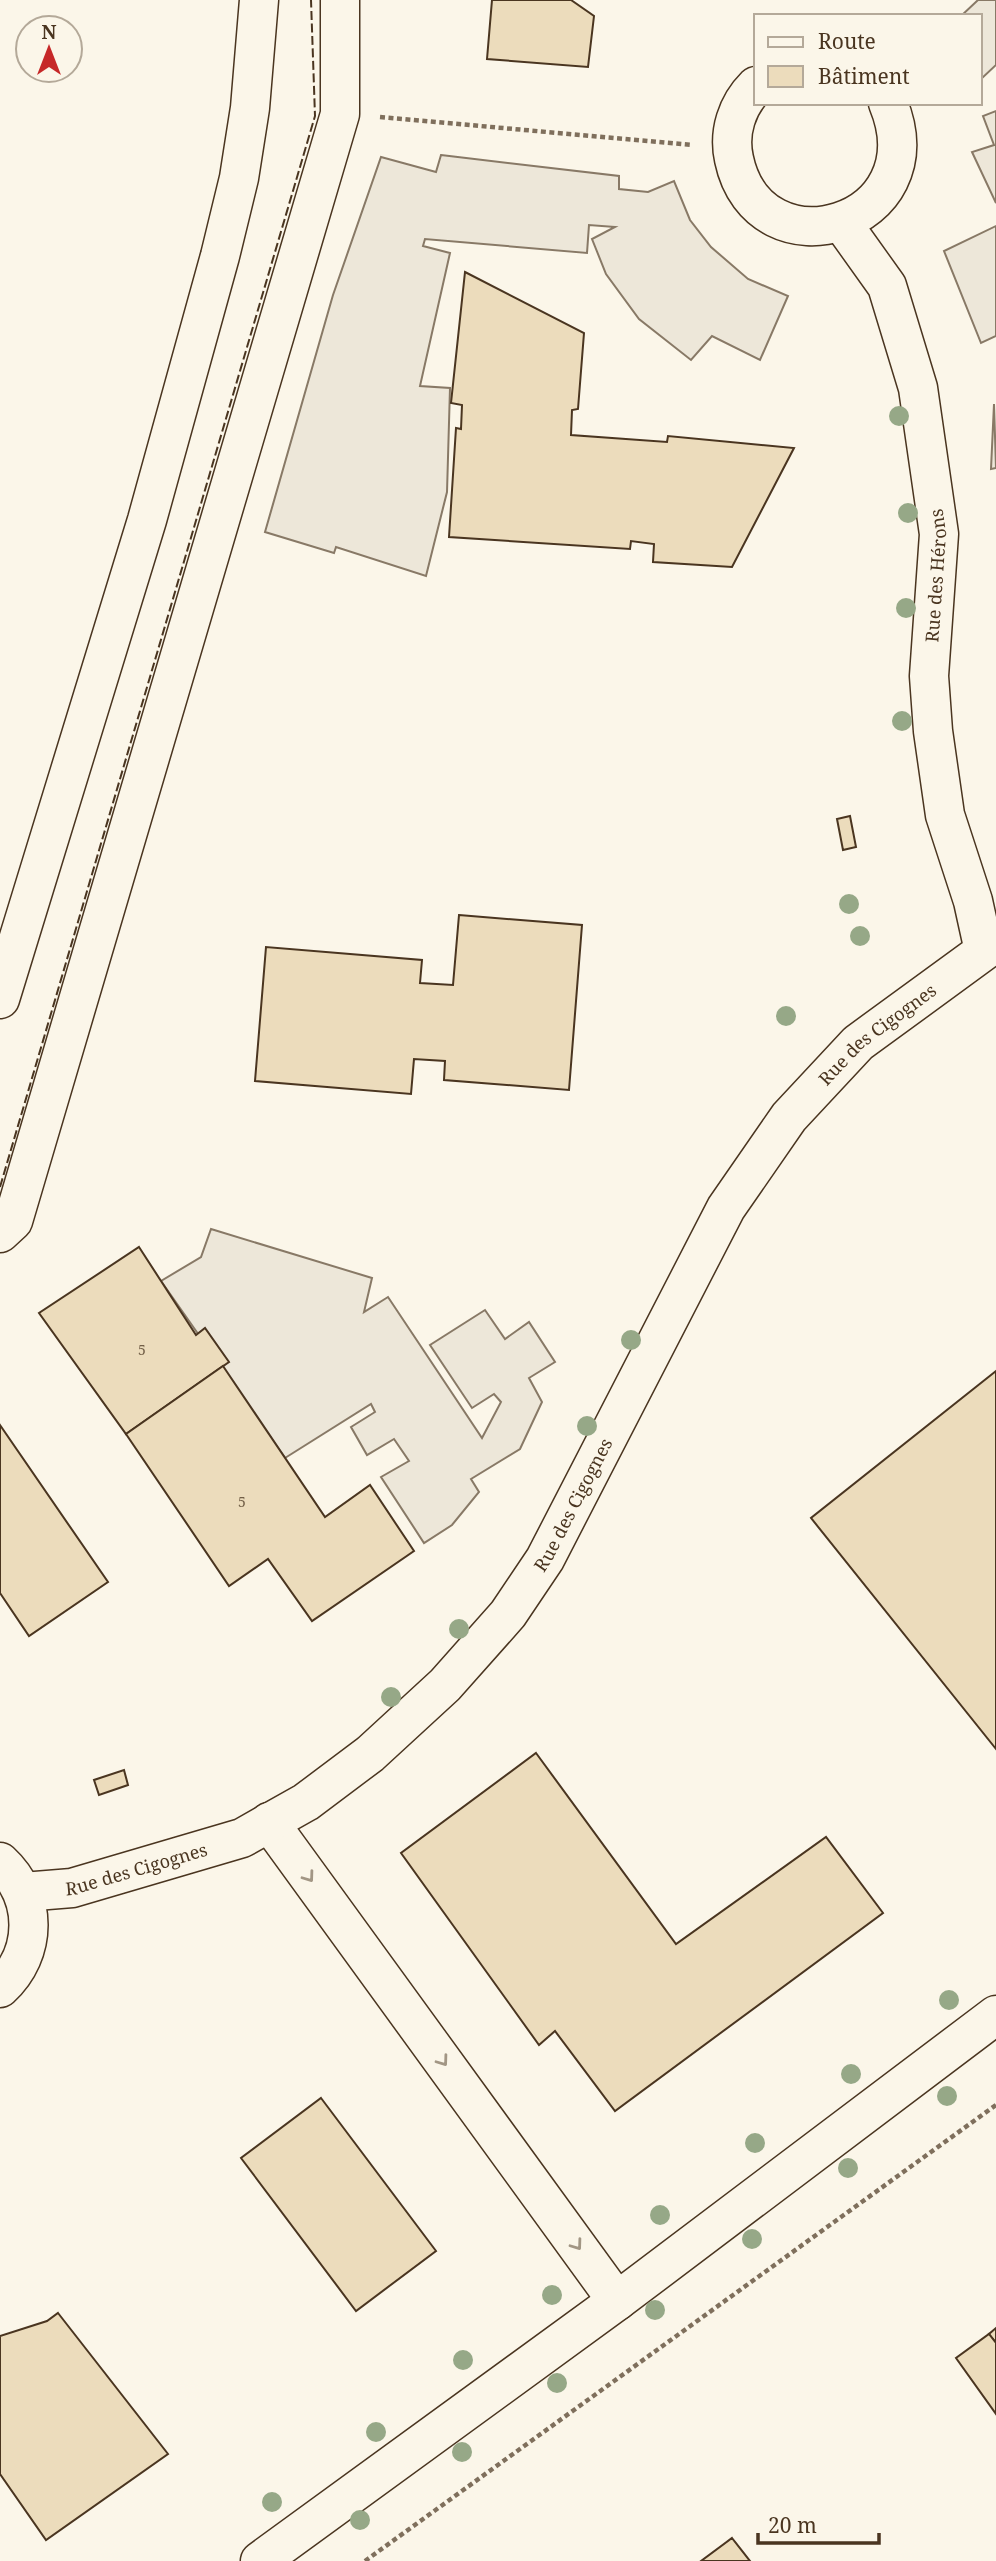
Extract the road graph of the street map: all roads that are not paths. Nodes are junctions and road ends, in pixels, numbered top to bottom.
1 (259, 0) edge
2 (340, 0) edge
3 (754, 89) edge
4 (889, 105) edge
5 (842, 223) junction
6 (973, 901) joint
7 (992, 950) edge
8 (0, 999) edge
9 (0, 1233) edge
10 (269, 1822) junction
11 (0, 1862) edge
12 (23, 1892) junction
13 (0, 1988) edge
14 (996, 2015) edge
15 (617, 2301) junction
16 (260, 2561) edge

1 - 8 street
2 - 9 street
3 - 5 street
4 - 5 street
5 - 6 street, Rue des Hérons
6 - 7 street, Rue des Cigognes
7 - 10 street, Rue des Cigognes
10 - 12 street, Rue des Cigognes
10 -> 15 street
11 - 12 street
12 - 13 street
14 - 15 street
15 - 16 street

